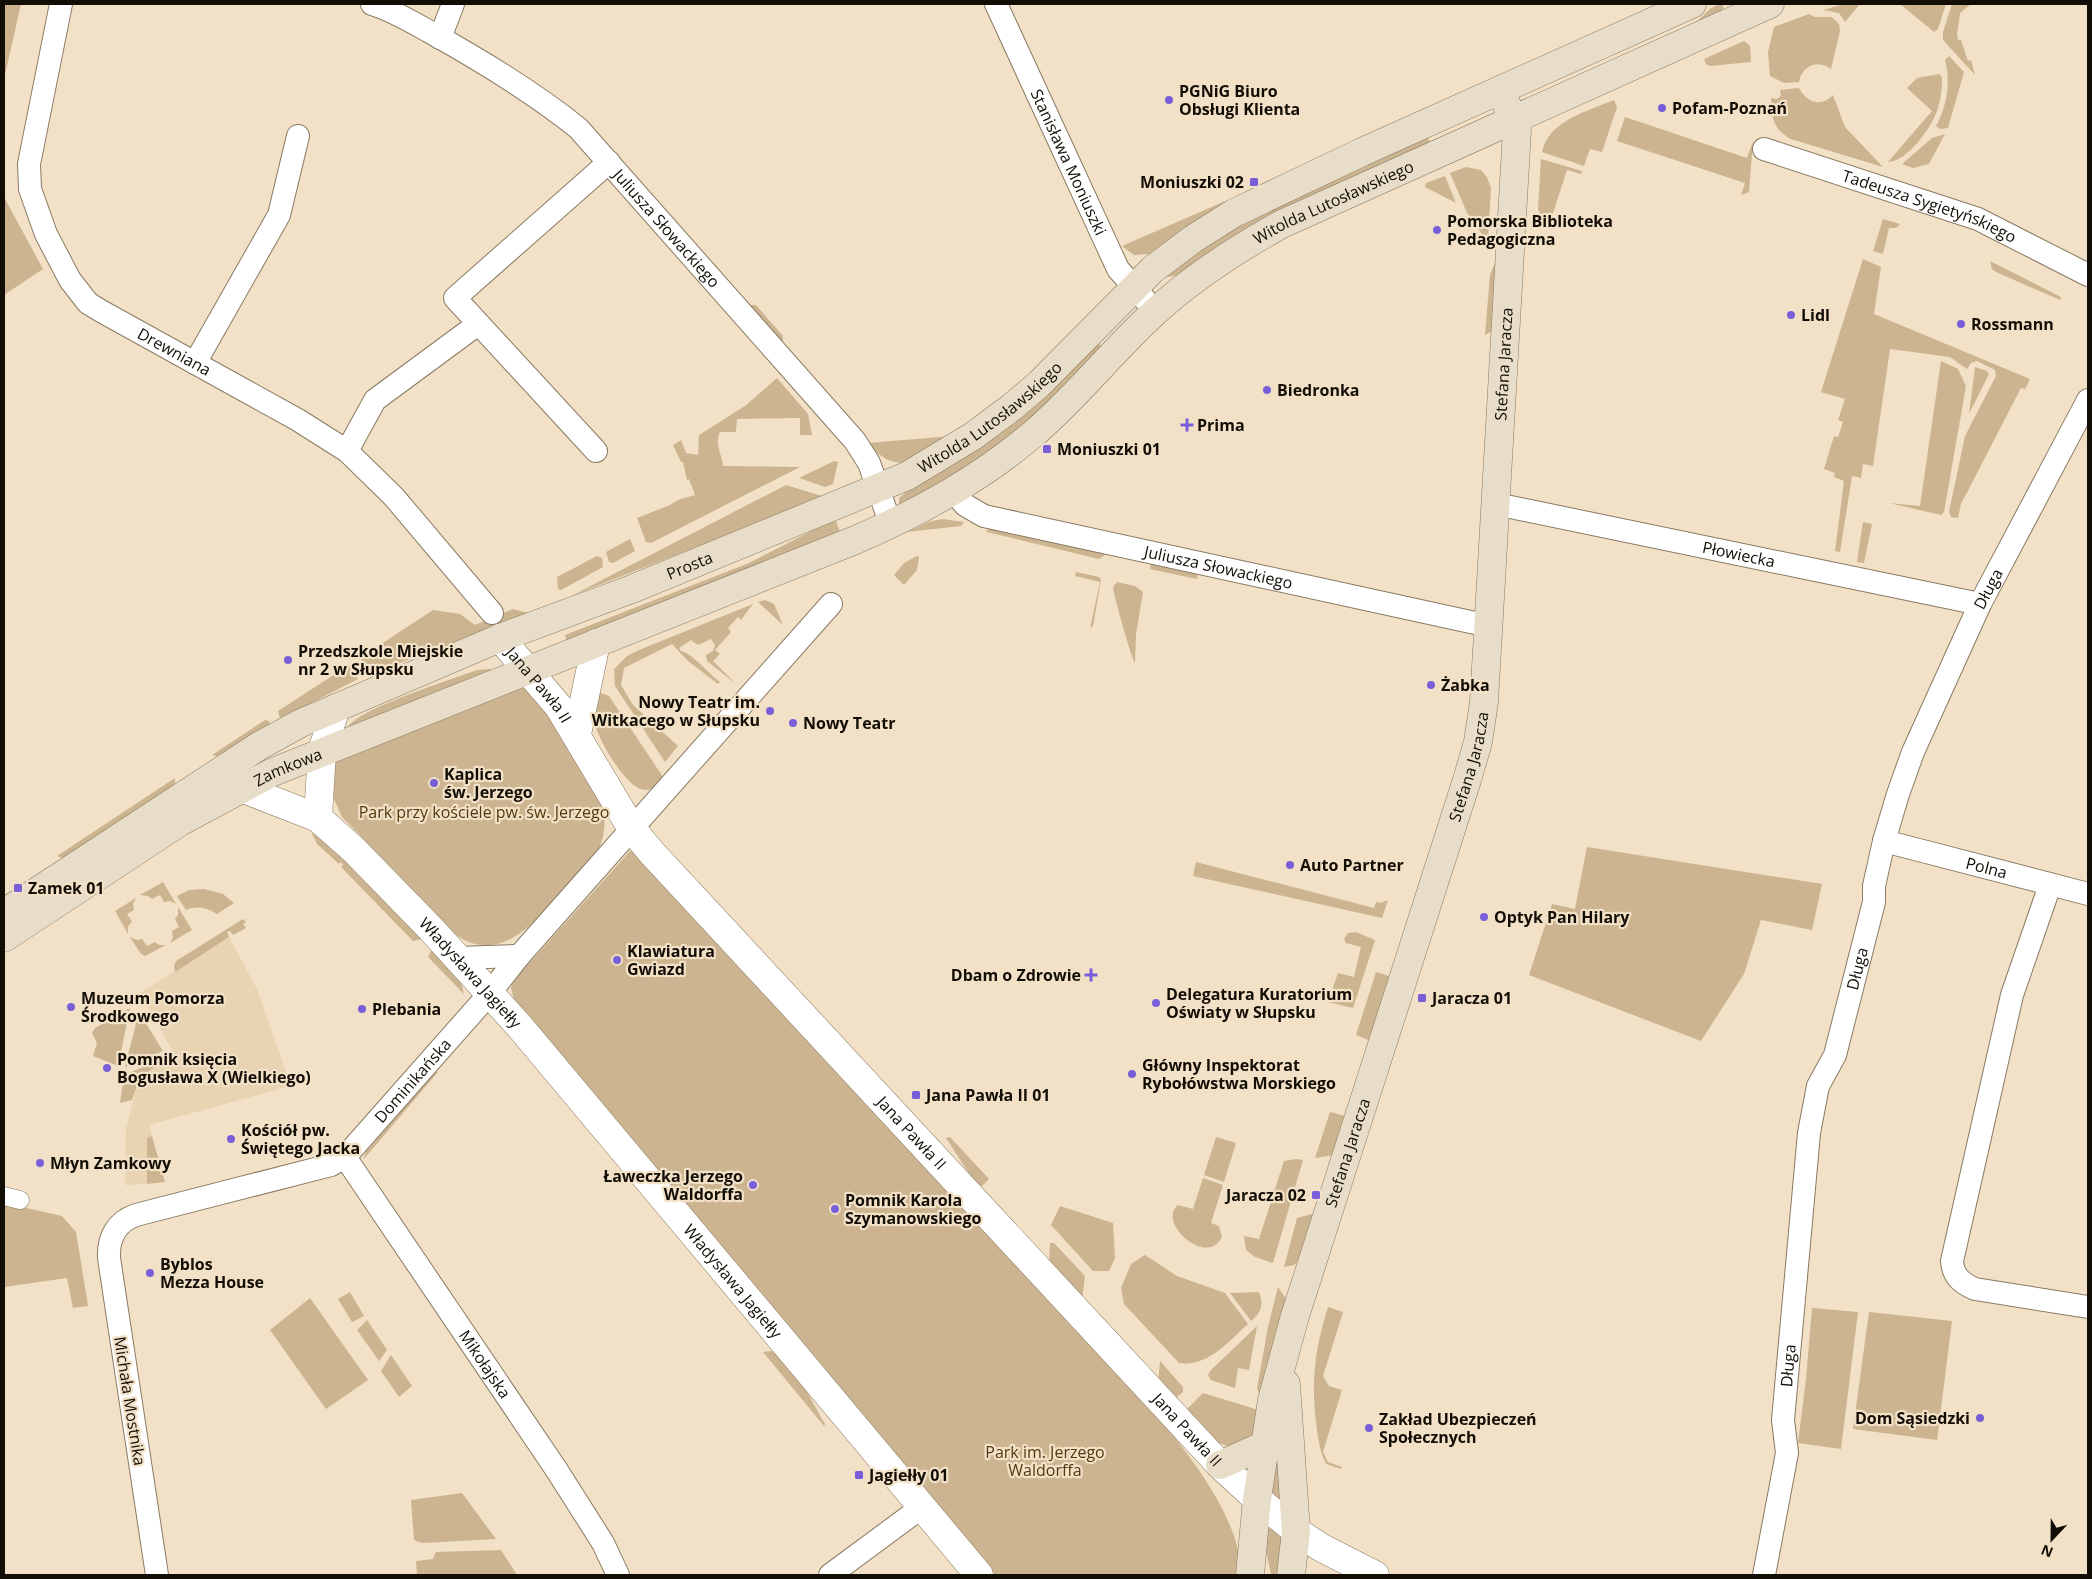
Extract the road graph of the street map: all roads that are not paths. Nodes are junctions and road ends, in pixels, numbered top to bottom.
1 (61, 4) edge
2 (372, 4) edge
3 (453, 4) edge
4 (996, 4) edge
5 (1692, 4) edge
6 (1758, 6) edge
7 (440, 38) junction
8 (1500, 90) junction
9 (1513, 119) junction
10 (298, 136) dead end
11 (1764, 149) dead end
12 (609, 162) junction
13 (2088, 276) edge
14 (1133, 287) junction
15 (1155, 311) junction
16 (478, 324) junction
17 (195, 363) junction
18 (2088, 400) edge
19 (347, 450) junction
20 (596, 451) dead end
21 (879, 489) junction
22 (954, 492) junction
23 (1496, 504) junction
24 (891, 525) junction
25 (831, 604) dead end
26 (1980, 604) junction
27 (496, 625) junction
28 (1489, 626) junction
29 (596, 643) junction
30 (529, 669) junction
31 (336, 708) junction
32 (577, 734) junction
33 (322, 751) junction
34 (241, 788) junction
35 (318, 818) junction
36 (632, 829) junction
37 (1884, 841) junction
38 (2050, 884) junction
39 (2088, 894) edge
40 (4, 913) edge
41 (4, 938) edge
42 (519, 956) junction
43 (458, 958) junction
44 (490, 992) junction
45 (345, 1157) junction
46 (116, 1227) joint
47 (2088, 1307) edge
48 (1285, 1360) junction
49 (1267, 1444) junction
50 (1220, 1465) junction
51 (1256, 1499) junction
52 (922, 1507) junction
53 (1296, 1531) junction
54 (1252, 1573) edge
55 (157, 1575) edge
56 (618, 1575) edge
57 (830, 1575) edge
58 (979, 1575) edge
59 (1291, 1575) edge
60 (1375, 1575) edge
61 (1764, 1575) edge

1 - 17 street, Drewniana
2 - 7 street, Juliusza Słowackiego
3 - 7 street
4 - 14 street, Stanisława Moniuszki
5 - 8 main road, Witolda Lutosławskiego
6 - 9 main road, Witolda Lutosławskiego
7 - 12 street, Juliusza Słowackiego
8 - 9 main road, Stefana Jaracza
8 - 14 main road, Witolda Lutosławskiego
9 - 15 main road, Witolda Lutosławskiego
9 - 23 main road, Stefana Jaracza
10 - 17 street
11 - 13 street, Tadeusza Sygietyńskiego
12 - 16 street
12 - 21 street, Juliusza Słowackiego
14 - 15 street, Stanisława Moniuszki
14 - 21 main road, Witolda Lutosławskiego
15 - 22 main road, Witolda Lutosławskiego
16 - 19 street
16 - 20 street
17 - 19 street, Drewniana
18 - 26 street, Długa
19 - 27 street, Drewniana
21 - 24 street, Juliusza Słowackiego
21 - 27 main road, Prosta
22 - 24 main road
22 - 28 street, Juliusza Słowackiego
23 - 26 street, Płowiecka
23 - 28 main road, Stefana Jaracza
24 - 29 main road
25 - 36 street
26 - 37 street, Długa
27 - 30 street, Jana Pawła II
27 - 31 main road, Zamkowa
28 - 48 main road, Stefana Jaracza
29 - 30 main road, Zamkowa
29 - 32 street, Jana Pawła II
30 - 32 street, Jana Pawła II
30 - 33 main road, Zamkowa
31 - 33 street
31 - 40 main road, Zamkowa
32 - 36 street, Jana Pawła II
33 - 34 main road, Zamkowa
33 - 35 street
34 - 35 street, Władysława Jagiełły
34 - 41 main road, Zamkowa
35 - 43 street, Władysława Jagiełły
36 - 42 street, Dominikańska
36 - 50 street, Jana Pawła II
37 - 38 street, Polna
37 - 61 street, Długa
38 - 39 street, Polna
38 - 47 street
42 - 43 street
42 - 44 street, Dominikańska
43 - 44 street, Władysława Jagiełły
44 - 45 street, Dominikańska
44 - 52 street, Władysława Jagiełły
45 - 46 street, Dominikańska
45 - 56 street, Mikołajska
46 - 55 street, Michała Mostnika
48 - 49 main road, Stefana Jaracza
48 - 53 main road, Stefana Jaracza
49 - 50 main road
49 - 51 main road, Stefana Jaracza
50 - 51 street, Jana Pawła II
51 - 53 street, Jana Pawła II
51 - 54 main road, Stefana Jaracza
52 - 57 street
52 - 58 street, Władysława Jagiełły
53 - 59 main road, Stefana Jaracza
53 - 60 street, Jana Pawła II

